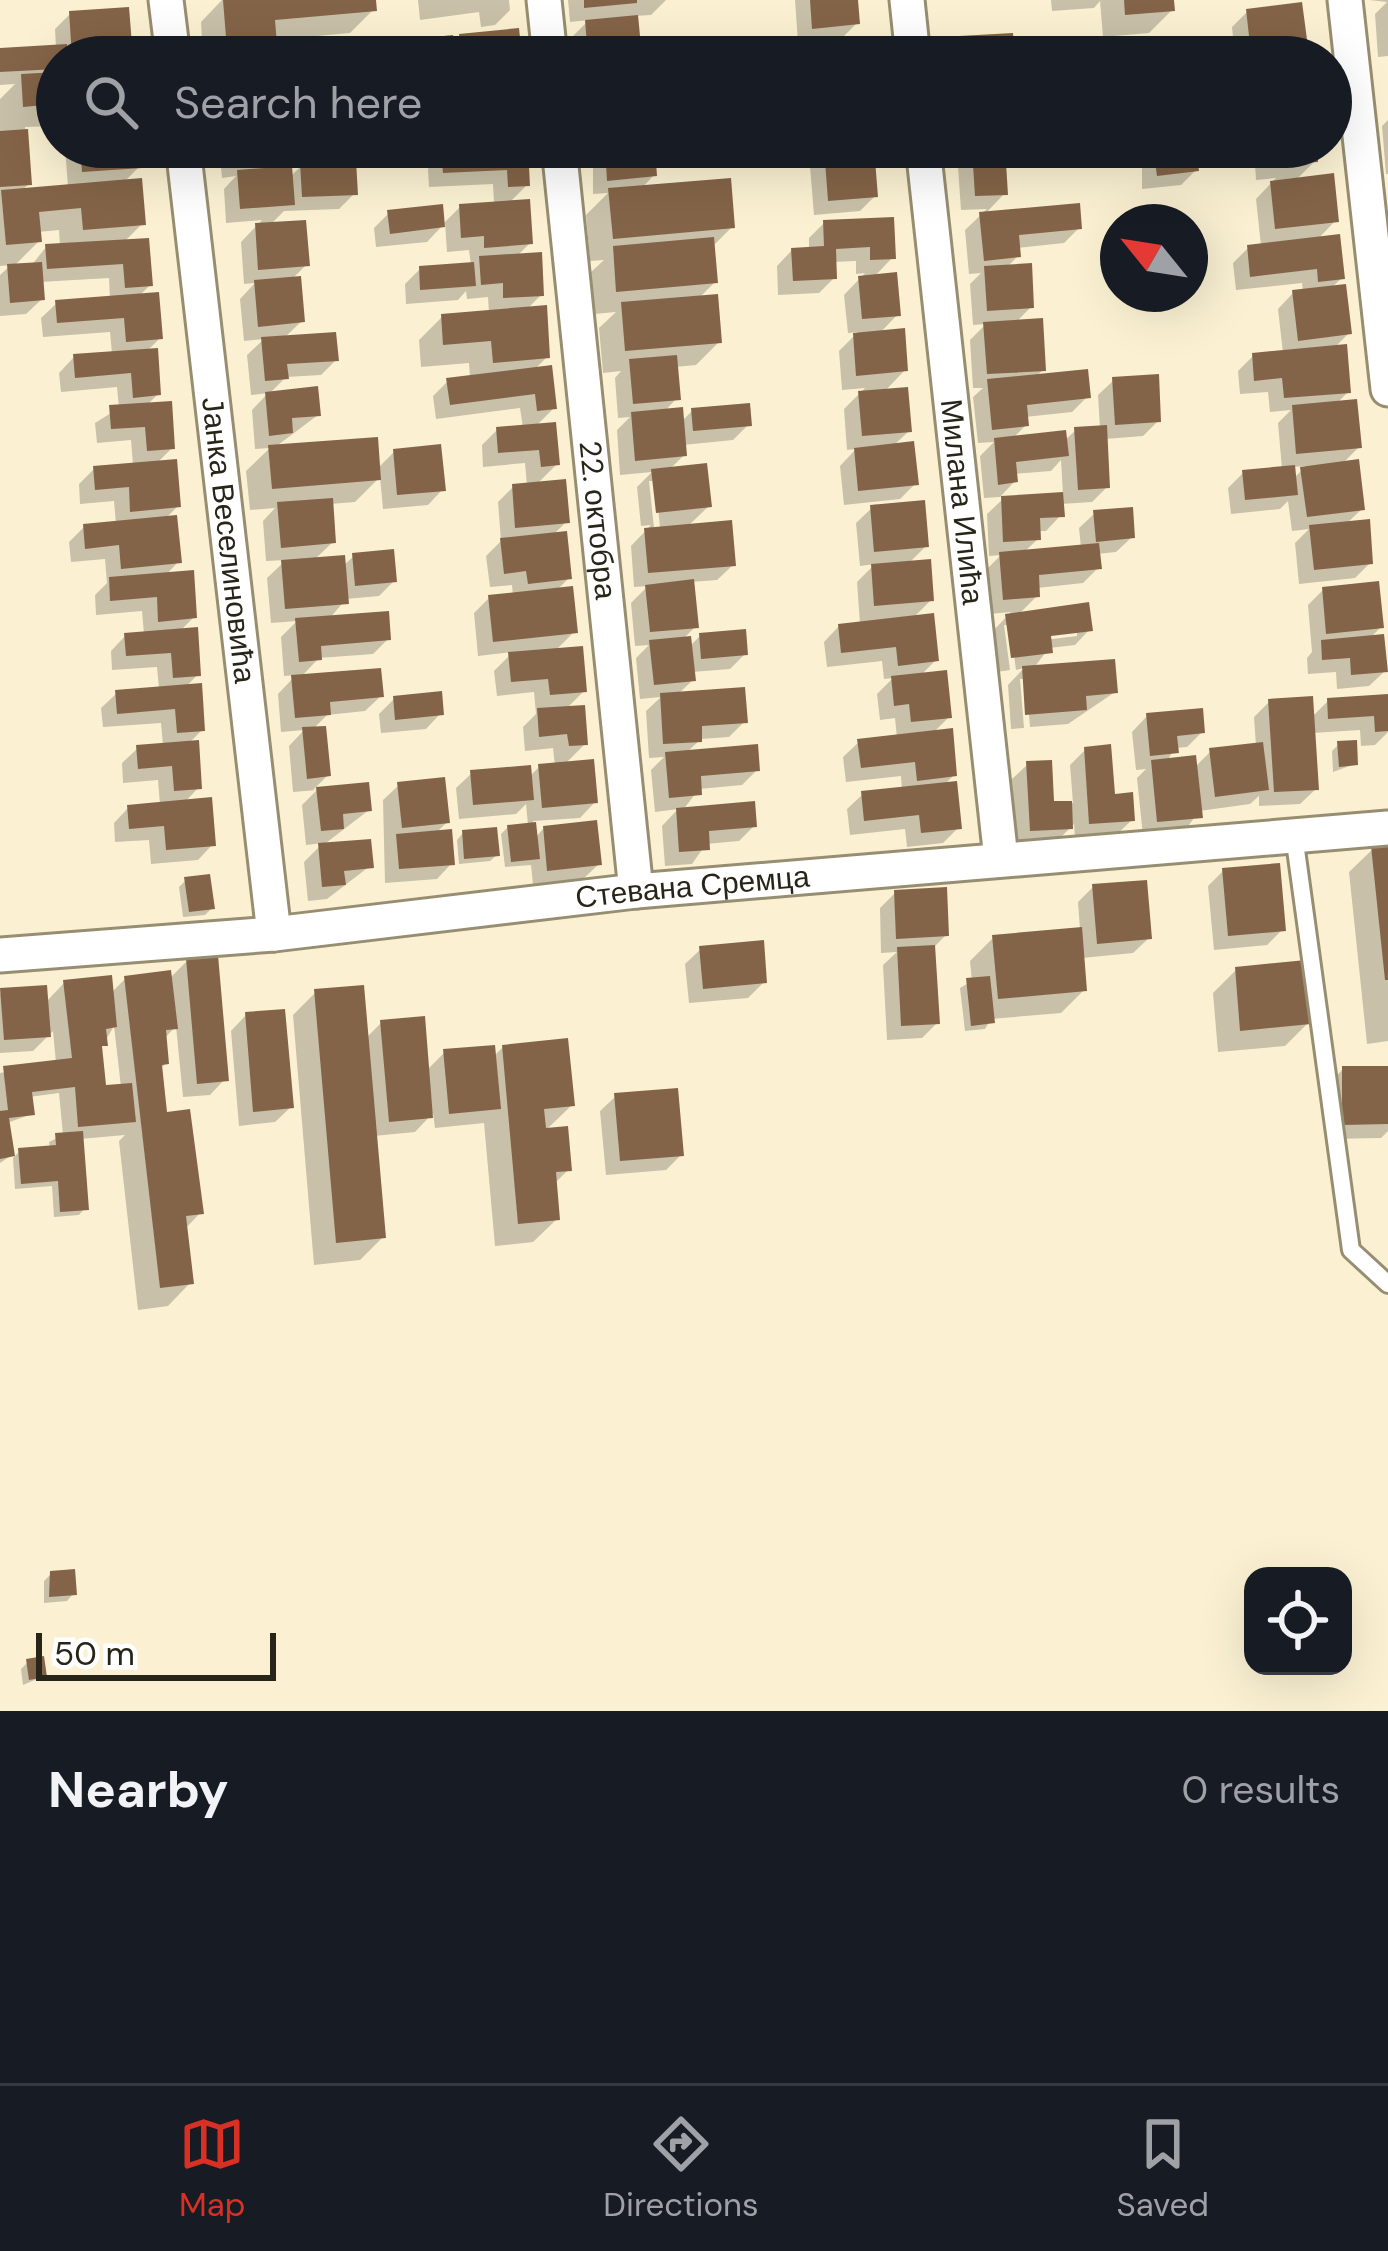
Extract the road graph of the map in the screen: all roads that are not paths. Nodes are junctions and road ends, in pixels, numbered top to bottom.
1 (166, 0) edge
2 (544, 0) edge
3 (907, 0) edge
4 (1345, 0) edge
5 (170, 36) edge
6 (548, 36) edge
7 (911, 36) edge
8 (1349, 36) edge
9 (1352, 63) edge
10 (185, 168) edge
11 (561, 168) edge
12 (925, 168) edge
13 (1388, 389) edge
14 (1388, 828) edge
15 (1294, 835) junction
16 (1001, 859) junction
17 (636, 891) junction
18 (274, 934) junction
19 (0, 955) edge
20 (1388, 1284) edge

1 - 5 street
2 - 6 street
3 - 7 street
4 - 8 street
9 - 13 street
10 - 18 street, Јанка Веселиновића
11 - 17 street, 22. октобра
12 - 16 street, Милана Илића
14 - 15 street, Стевана Сремца
15 - 16 street, Стевана Сремца
15 - 20 lane
16 - 17 street, Стевана Сремца
17 - 18 street, Стевана Сремца
18 - 19 street, Стевана Сремца

